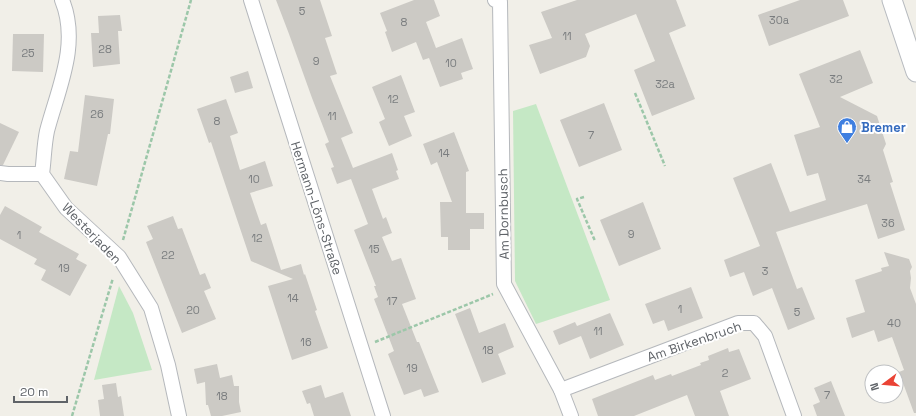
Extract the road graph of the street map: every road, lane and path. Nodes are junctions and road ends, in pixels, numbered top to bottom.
1 (62, 0) edge
2 (191, 0) edge
3 (251, 0) edge
4 (892, 0) edge
5 (500, 1) edge
6 (916, 72) edge
7 (635, 93) dead end
8 (665, 166) dead end
9 (0, 173) edge
10 (42, 174) junction
11 (584, 197) dead end
12 (595, 241) dead end
13 (119, 257) junction
14 (507, 289) junction
15 (361, 347) junction
16 (561, 390) junction
17 (72, 416) edge
18 (179, 416) edge
19 (383, 416) edge
20 (571, 416) edge
21 (794, 416) edge

1 - 10 street
2 - 13 path
3 - 15 street, Hermann-Löns-Straße
4 - 6 street
5 - 14 street, Am Dornbusch
7 - 8 path
9 - 10 street
10 - 13 street, Westerjaden
11 - 12 path
13 - 17 path
13 - 18 street, Westerjaden
14 - 15 path
14 - 16 street, Am Dornbusch
15 - 19 street, Hermann-Löns-Straße
16 - 20 street, Am Dornbusch
16 - 21 street, Am Birkenbruch

